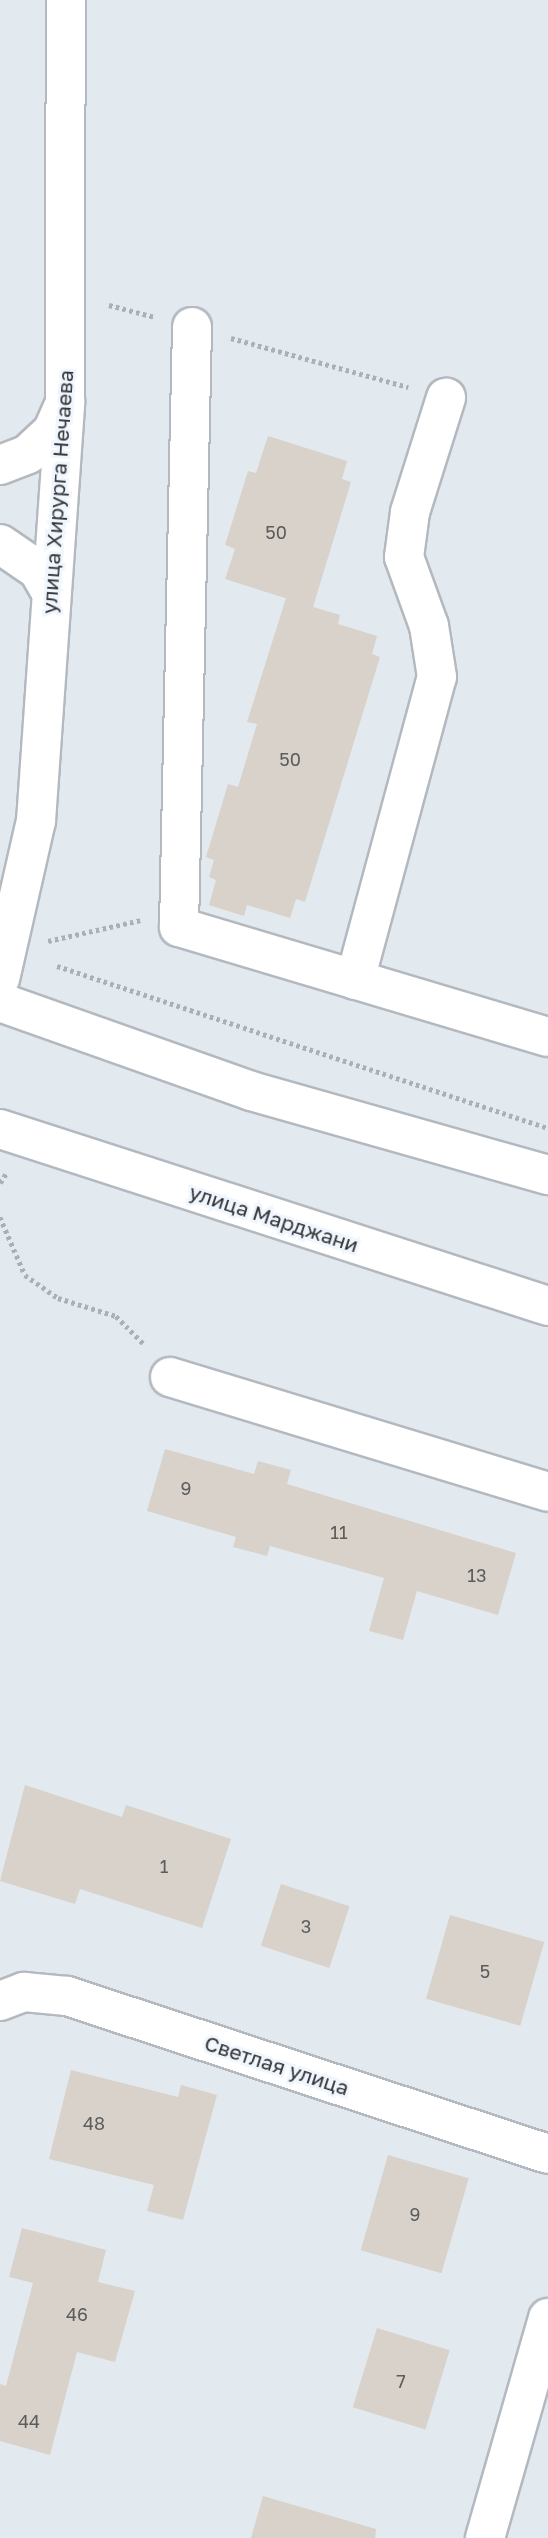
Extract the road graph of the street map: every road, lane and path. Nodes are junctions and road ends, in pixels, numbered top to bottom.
1 (66, 0) edge
2 (109, 304) dead end
3 (192, 327) junction
4 (446, 398) joint
5 (65, 402) junction
6 (0, 465) edge
7 (0, 544) edge
8 (50, 591) junction
9 (179, 910) junction
10 (35, 940) dead end
11 (57, 966) dead end
12 (0, 979) edge
13 (355, 980) junction
14 (0, 1002) edge
15 (548, 1037) edge
16 (548, 1128) edge
17 (0, 1129) edge
18 (548, 1174) edge
19 (0, 1217) edge
20 (548, 1306) edge
21 (170, 1377) joint
22 (548, 1492) edge
23 (2, 1999) edge
24 (548, 2154) edge
25 (548, 2318) edge
26 (485, 2538) edge

1 - 5 street, улица Хирурга Нечаева
2 - 3 path
3 - 4 path
3 - 9 street
4 - 13 street
5 - 6 street
5 - 8 street, улица Хирурга Нечаева
7 - 8 street
8 - 12 street, улица Хирурга Нечаева
9 - 10 path
9 - 13 street
11 - 16 path
13 - 15 street
14 - 18 street
17 - 20 street, улица Марджани
19 - 21 path
21 - 22 street
23 - 24 street, Светлая улица
25 - 26 street

